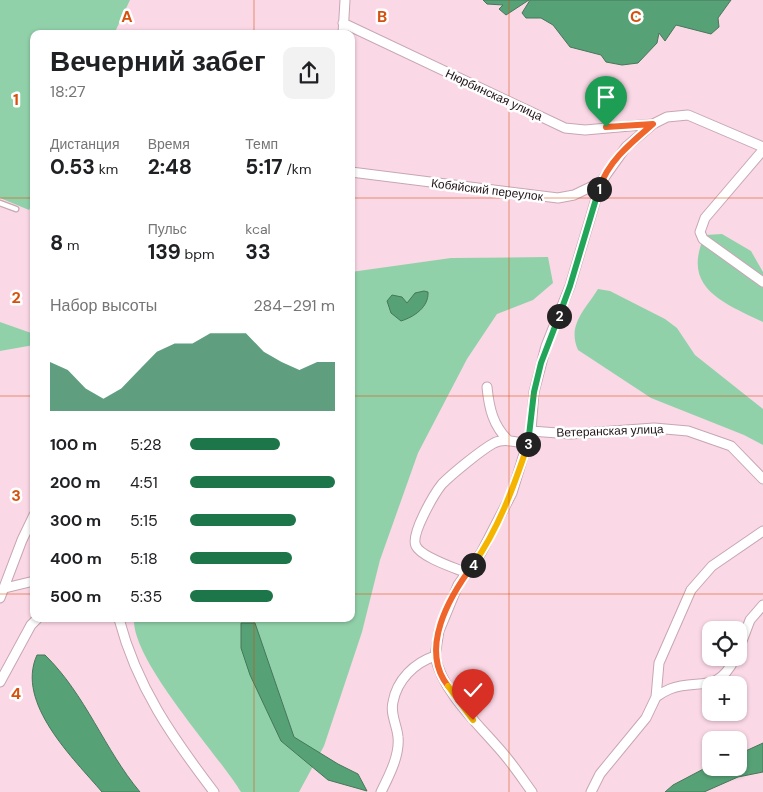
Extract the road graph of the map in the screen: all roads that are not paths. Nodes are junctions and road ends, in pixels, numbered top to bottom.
1 (345, 0) edge
2 (343, 23) junction
3 (343, 30) edge
4 (653, 124) junction
5 (763, 149) edge
6 (355, 173) edge
7 (601, 182) junction
8 (0, 203) edge
9 (16, 209) dead end
10 (763, 282) edge
11 (486, 387) dead end
12 (531, 431) junction
13 (509, 441) junction
14 (528, 444) junction
15 (763, 479) edge
16 (30, 523) edge
17 (763, 531) edge
18 (467, 573) junction
19 (30, 582) edge
20 (4, 588) junction
21 (0, 598) edge
22 (763, 605) edge
23 (34, 622) edge
24 (120, 622) edge
25 (747, 628) edge
26 (435, 656) junction
27 (728, 666) edge
28 (0, 682) edge
29 (656, 697) junction
30 (214, 792) edge
31 (381, 792) edge
32 (532, 792) edge
33 (591, 792) edge

1 - 2 street
2 - 3 street
2 - 4 street, Нюрбинская улица
4 - 5 street
4 - 7 street, Кобяйский переулок
5 - 10 street
6 - 7 street, Кобяйский переулок
7 - 12 street
8 - 9 lane
11 - 13 street
12 - 14 street
12 - 15 street, Ветеранская улица
13 - 14 street
13 - 18 street
14 - 18 street
16 - 20 street
17 - 29 street
18 - 26 street
19 - 20 street
20 - 21 street
22 - 25 street
23 - 28 street
24 - 30 street
26 - 31 street
26 - 32 street
27 - 29 street
29 - 33 street

